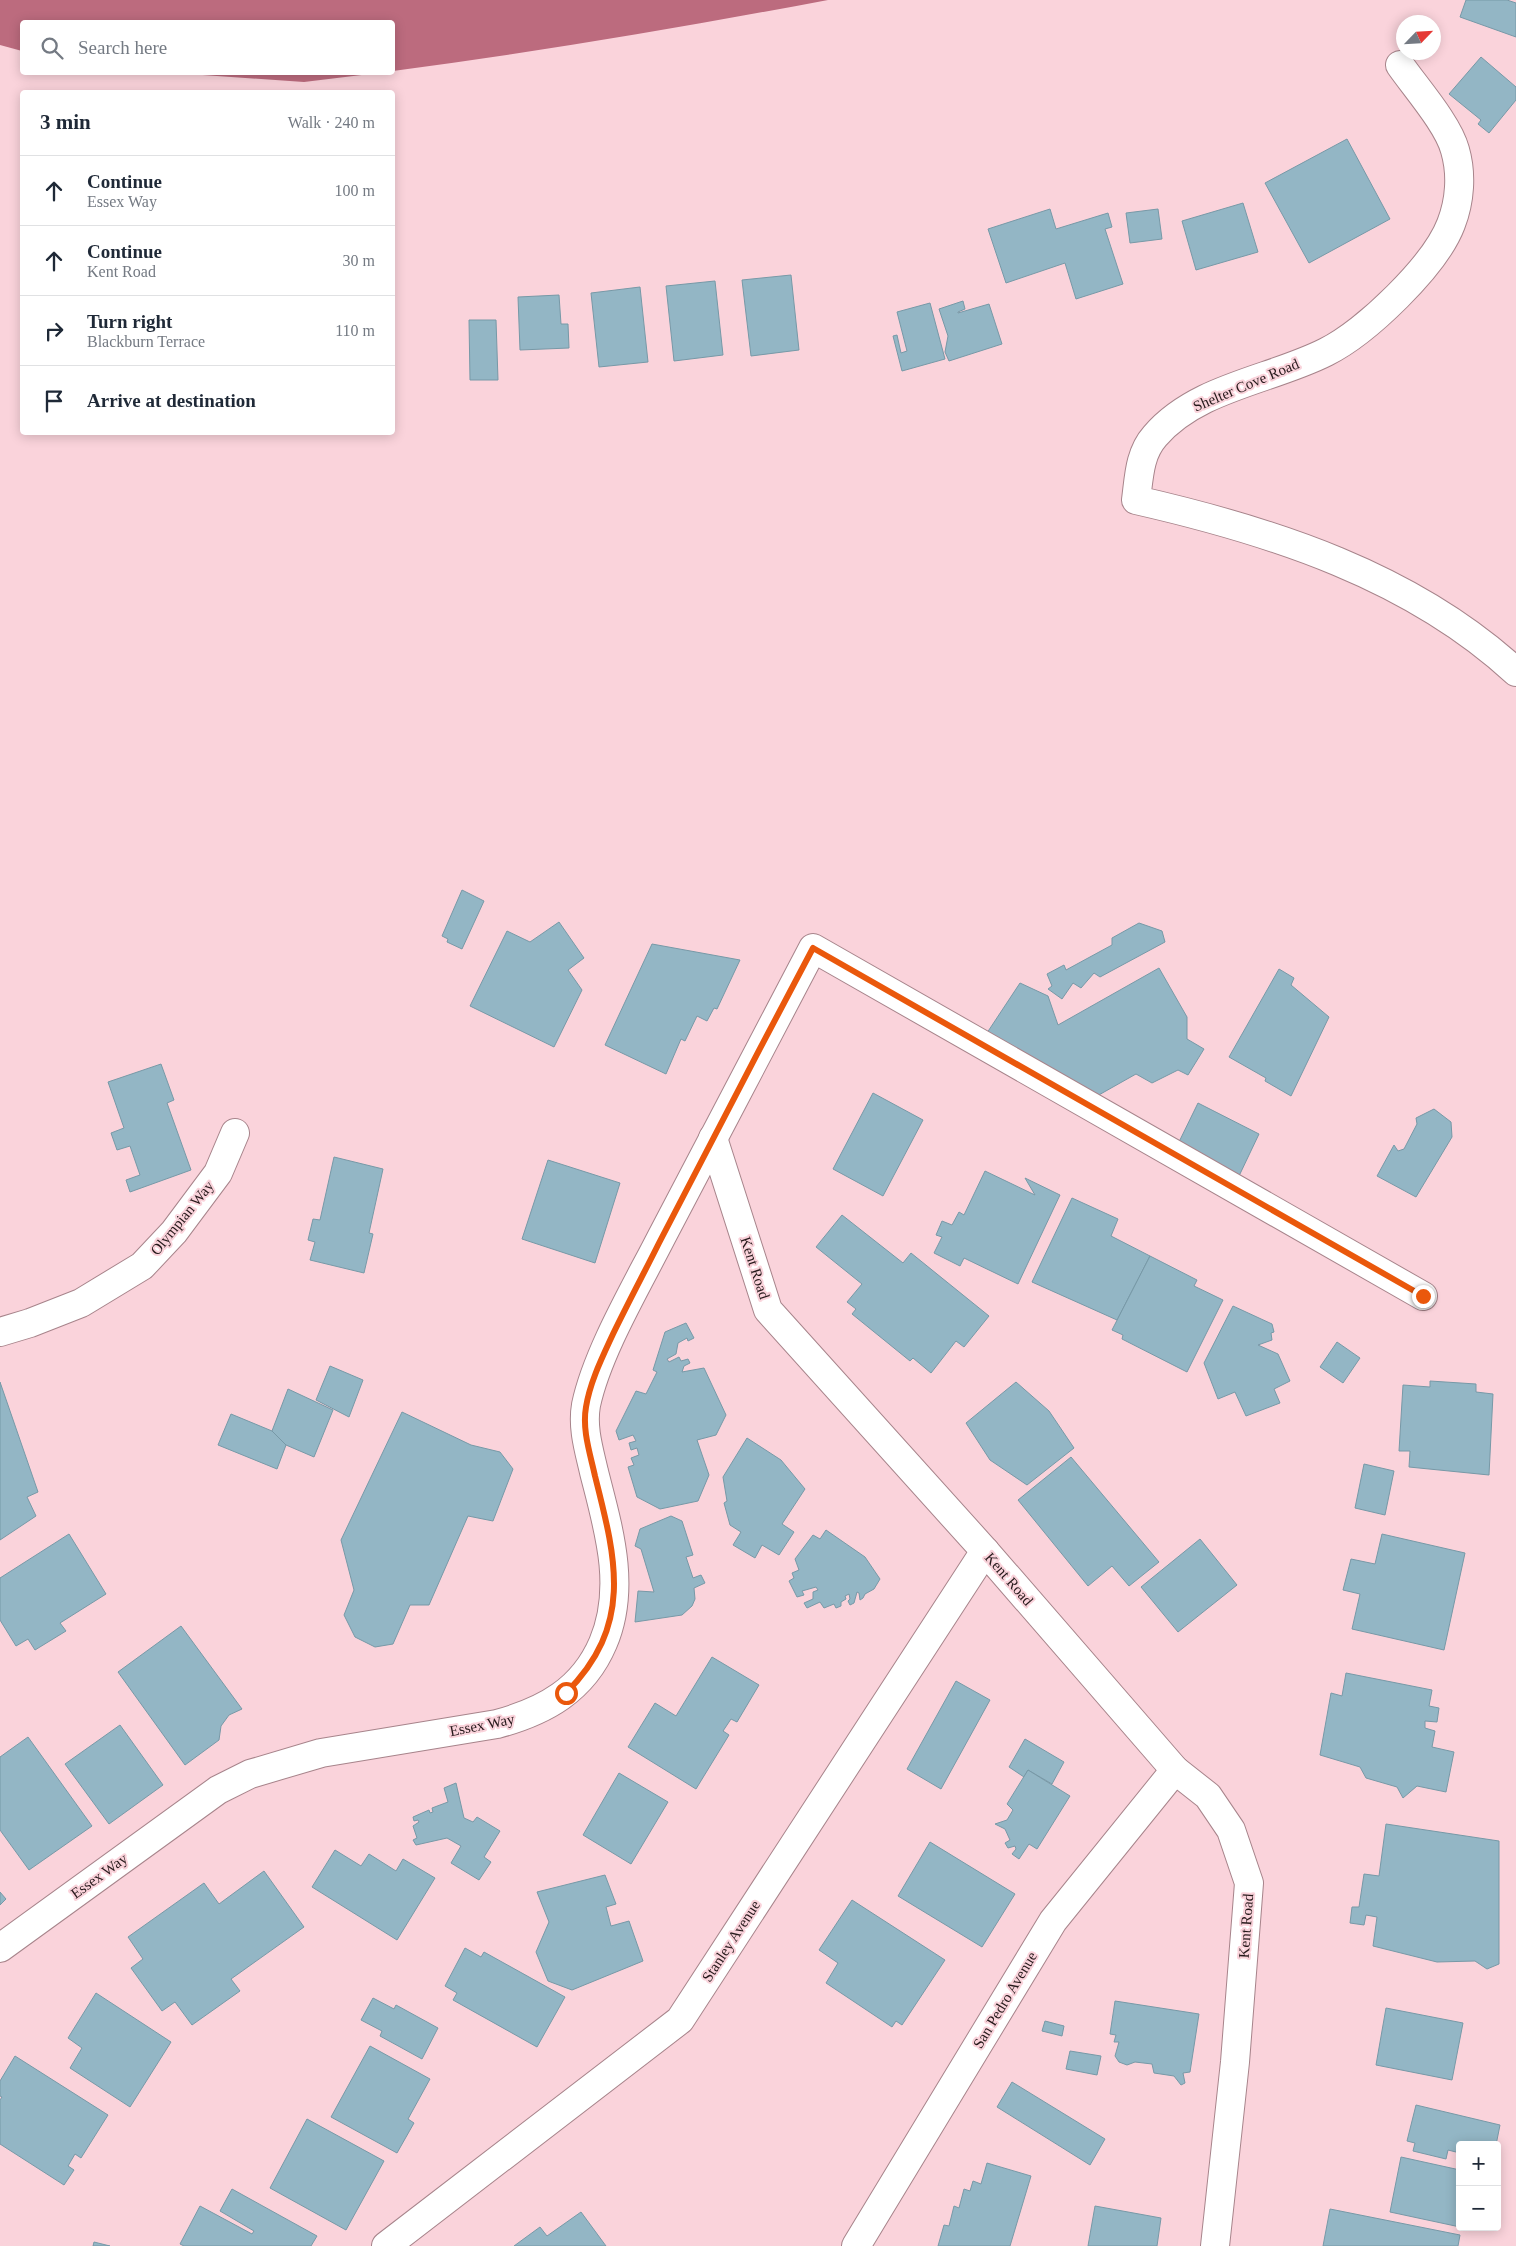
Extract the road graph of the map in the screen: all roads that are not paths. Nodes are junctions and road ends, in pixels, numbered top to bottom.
1 (1400, 66) dead end
2 (1516, 672) edge
3 (235, 1133) dead end
4 (713, 1138) junction
5 (1423, 1296) dead end
6 (0, 1332) edge
7 (985, 1551) junction
8 (1175, 1770) junction
9 (0, 1948) edge
10 (386, 2246) edge
11 (856, 2246) edge
12 (1215, 2246) edge

1 - 2 street, Shelter Cove Road
3 - 6 street, Olympian Way
4 - 5 street
4 - 7 street, Kent Road
4 - 9 street, Essex Way
7 - 8 street, Kent Road
7 - 10 street, Stanley Avenue
8 - 11 street, San Pedro Avenue
8 - 12 street, Kent Road

